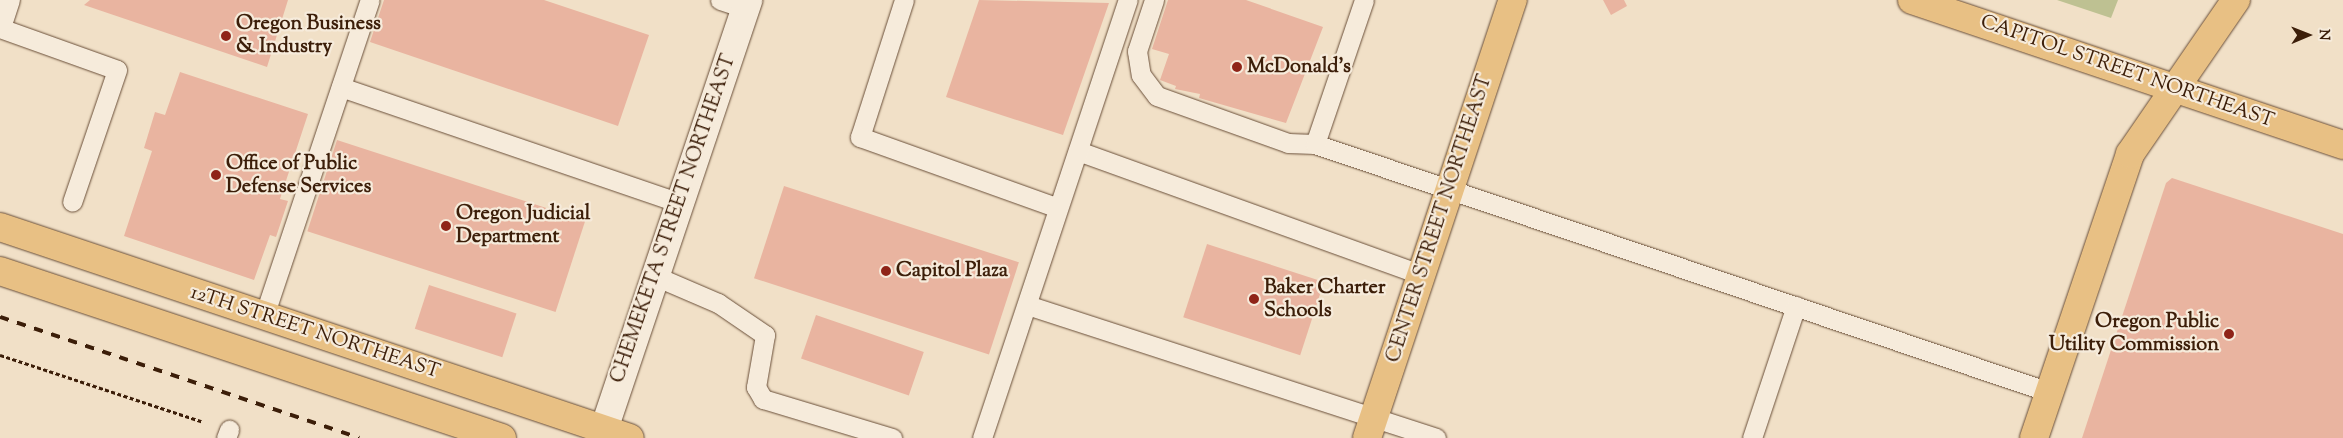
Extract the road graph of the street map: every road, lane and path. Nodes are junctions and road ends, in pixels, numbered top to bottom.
1 (6, 0) edge
2 (370, 0) edge
3 (720, 0) edge
4 (904, 0) edge
5 (1128, 0) edge
6 (1154, 0) edge
7 (1364, 0) edge
8 (1513, 0) edge
9 (1912, 0) edge
10 (2236, 0) edge
11 (747, 4) edge
12 (0, 18) edge
13 (0, 28) edge
14 (341, 87) junction
15 (2172, 87) junction
16 (1315, 144) junction
17 (2343, 145) edge
18 (1078, 151) junction
19 (1450, 189) junction
20 (72, 202) dead end
21 (680, 203) junction
22 (1058, 208) junction
23 (0, 227) edge
24 (0, 271) edge
25 (1422, 275) junction
26 (656, 276) junction
27 (1027, 305) junction
28 (1796, 306) junction
29 (264, 316) junction
30 (0, 355) edge
31 (2049, 392) junction
32 (1371, 428) edge
33 (602, 433) edge
34 (228, 434) edge
35 (502, 438) edge
36 (630, 438) edge
37 (892, 438) edge
38 (982, 438) edge
39 (1436, 438) edge
40 (1752, 438) edge
41 (2034, 438) edge

1 - 12 street
2 - 14 lane
3 - 11 lane
4 - 22 lane
5 - 18 lane
6 - 16 lane
7 - 16 lane
8 - 19 main road, CENTER STREET NORTHEAST
9 - 15 main road, CAPITOL STREET NORTHEAST
10 - 15 main road
11 - 21 street, CHEMEKETA STREET NORTHEAST
13 - 20 lane
14 - 21 lane
14 - 29 lane
15 - 17 main road, CAPITOL STREET NORTHEAST
15 - 31 main road
16 - 19 lane
18 - 22 lane
18 - 25 lane
19 - 25 main road, CENTER STREET NORTHEAST
19 - 28 lane
21 - 26 street, CHEMEKETA STREET NORTHEAST
22 - 27 lane
23 - 29 main road, 12TH STREET NORTHEAST
24 - 35 main road, 12TH STREET NORTHEAST
25 - 32 main road, CENTER STREET NORTHEAST
26 - 33 street, CHEMEKETA STREET NORTHEAST
26 - 37 lane
27 - 32 lane
27 - 38 lane
28 - 31 lane
28 - 40 lane
29 - 33 main road, 12TH STREET NORTHEAST
30 - 34 path
31 - 41 main road
32 - 39 lane
33 - 36 main road, 12TH STREET NORTHEAST

